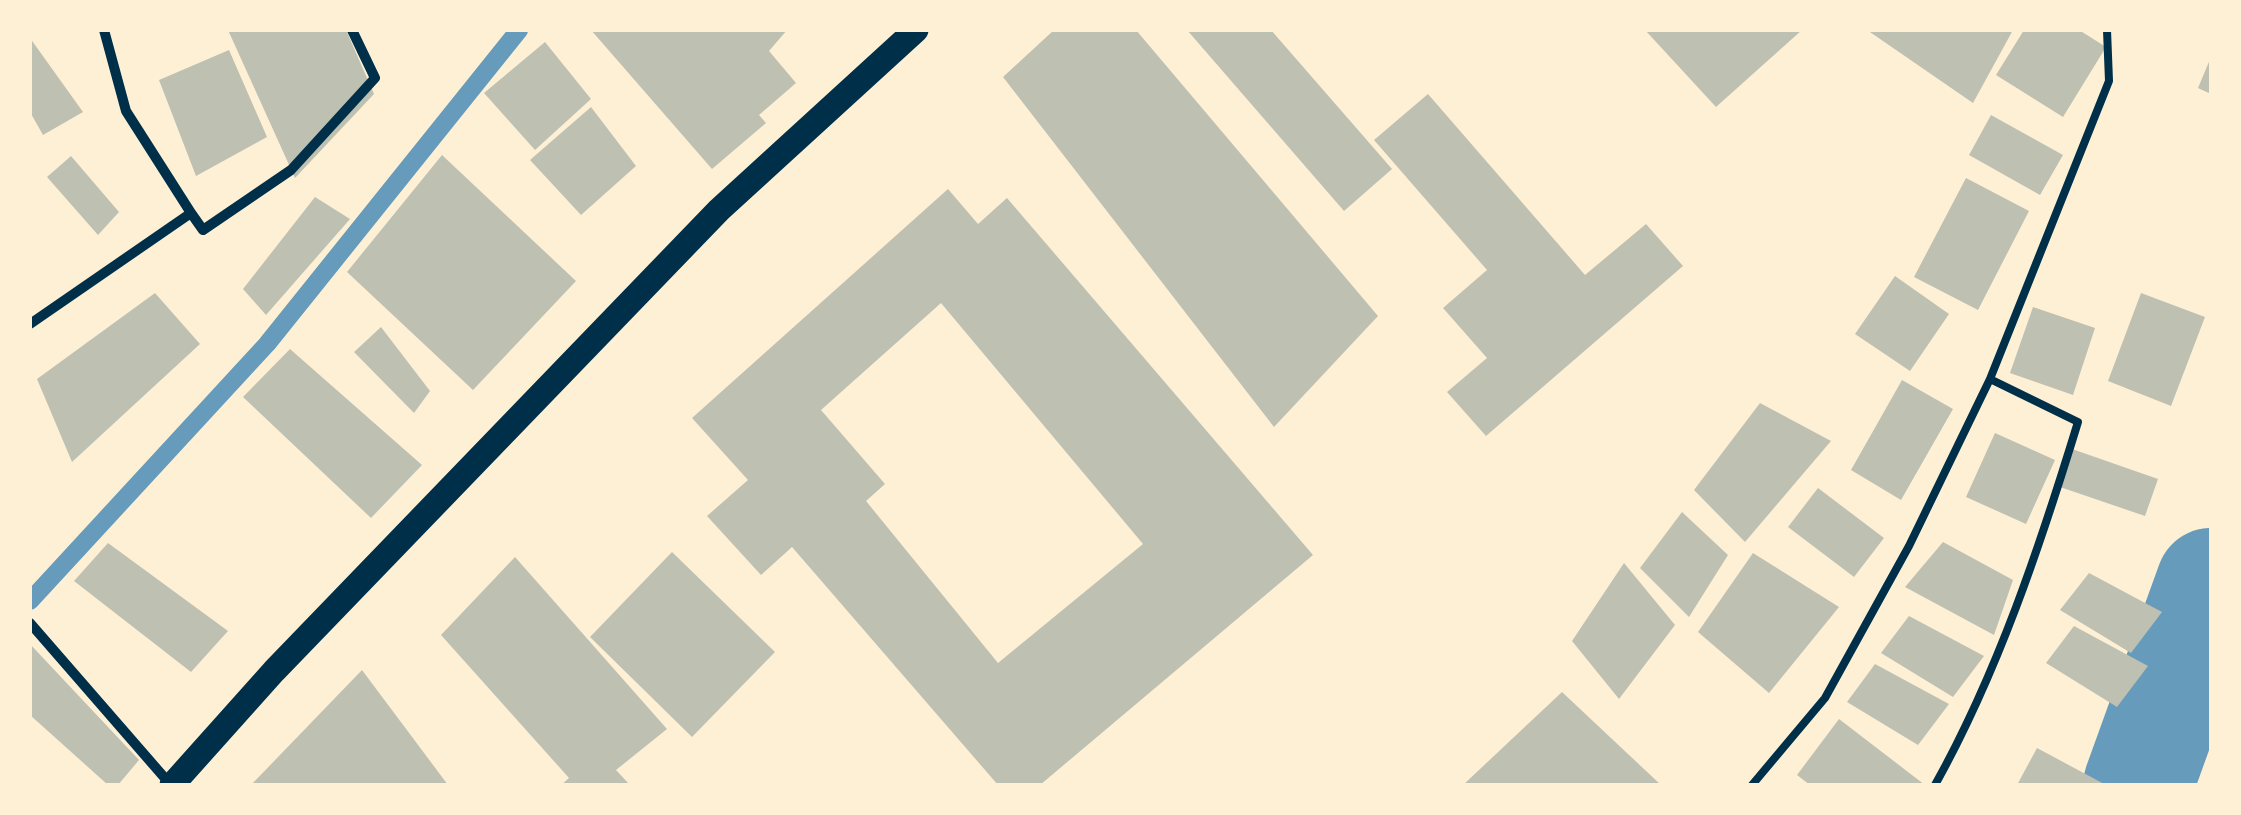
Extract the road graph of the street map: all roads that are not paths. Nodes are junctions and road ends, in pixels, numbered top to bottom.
1 (104, 30) edge
2 (352, 30) edge
3 (916, 30) edge
4 (2107, 30) edge
5 (191, 213) junction
6 (30, 324) edge
7 (1990, 380) junction
8 (31, 624) edge
9 (171, 785) edge
10 (1752, 785) edge
11 (1935, 785) edge

1 - 5 street
2 - 5 street
3 - 9 main road
4 - 7 lane
5 - 6 street
7 - 10 lane
7 - 11 lane
8 - 9 street

